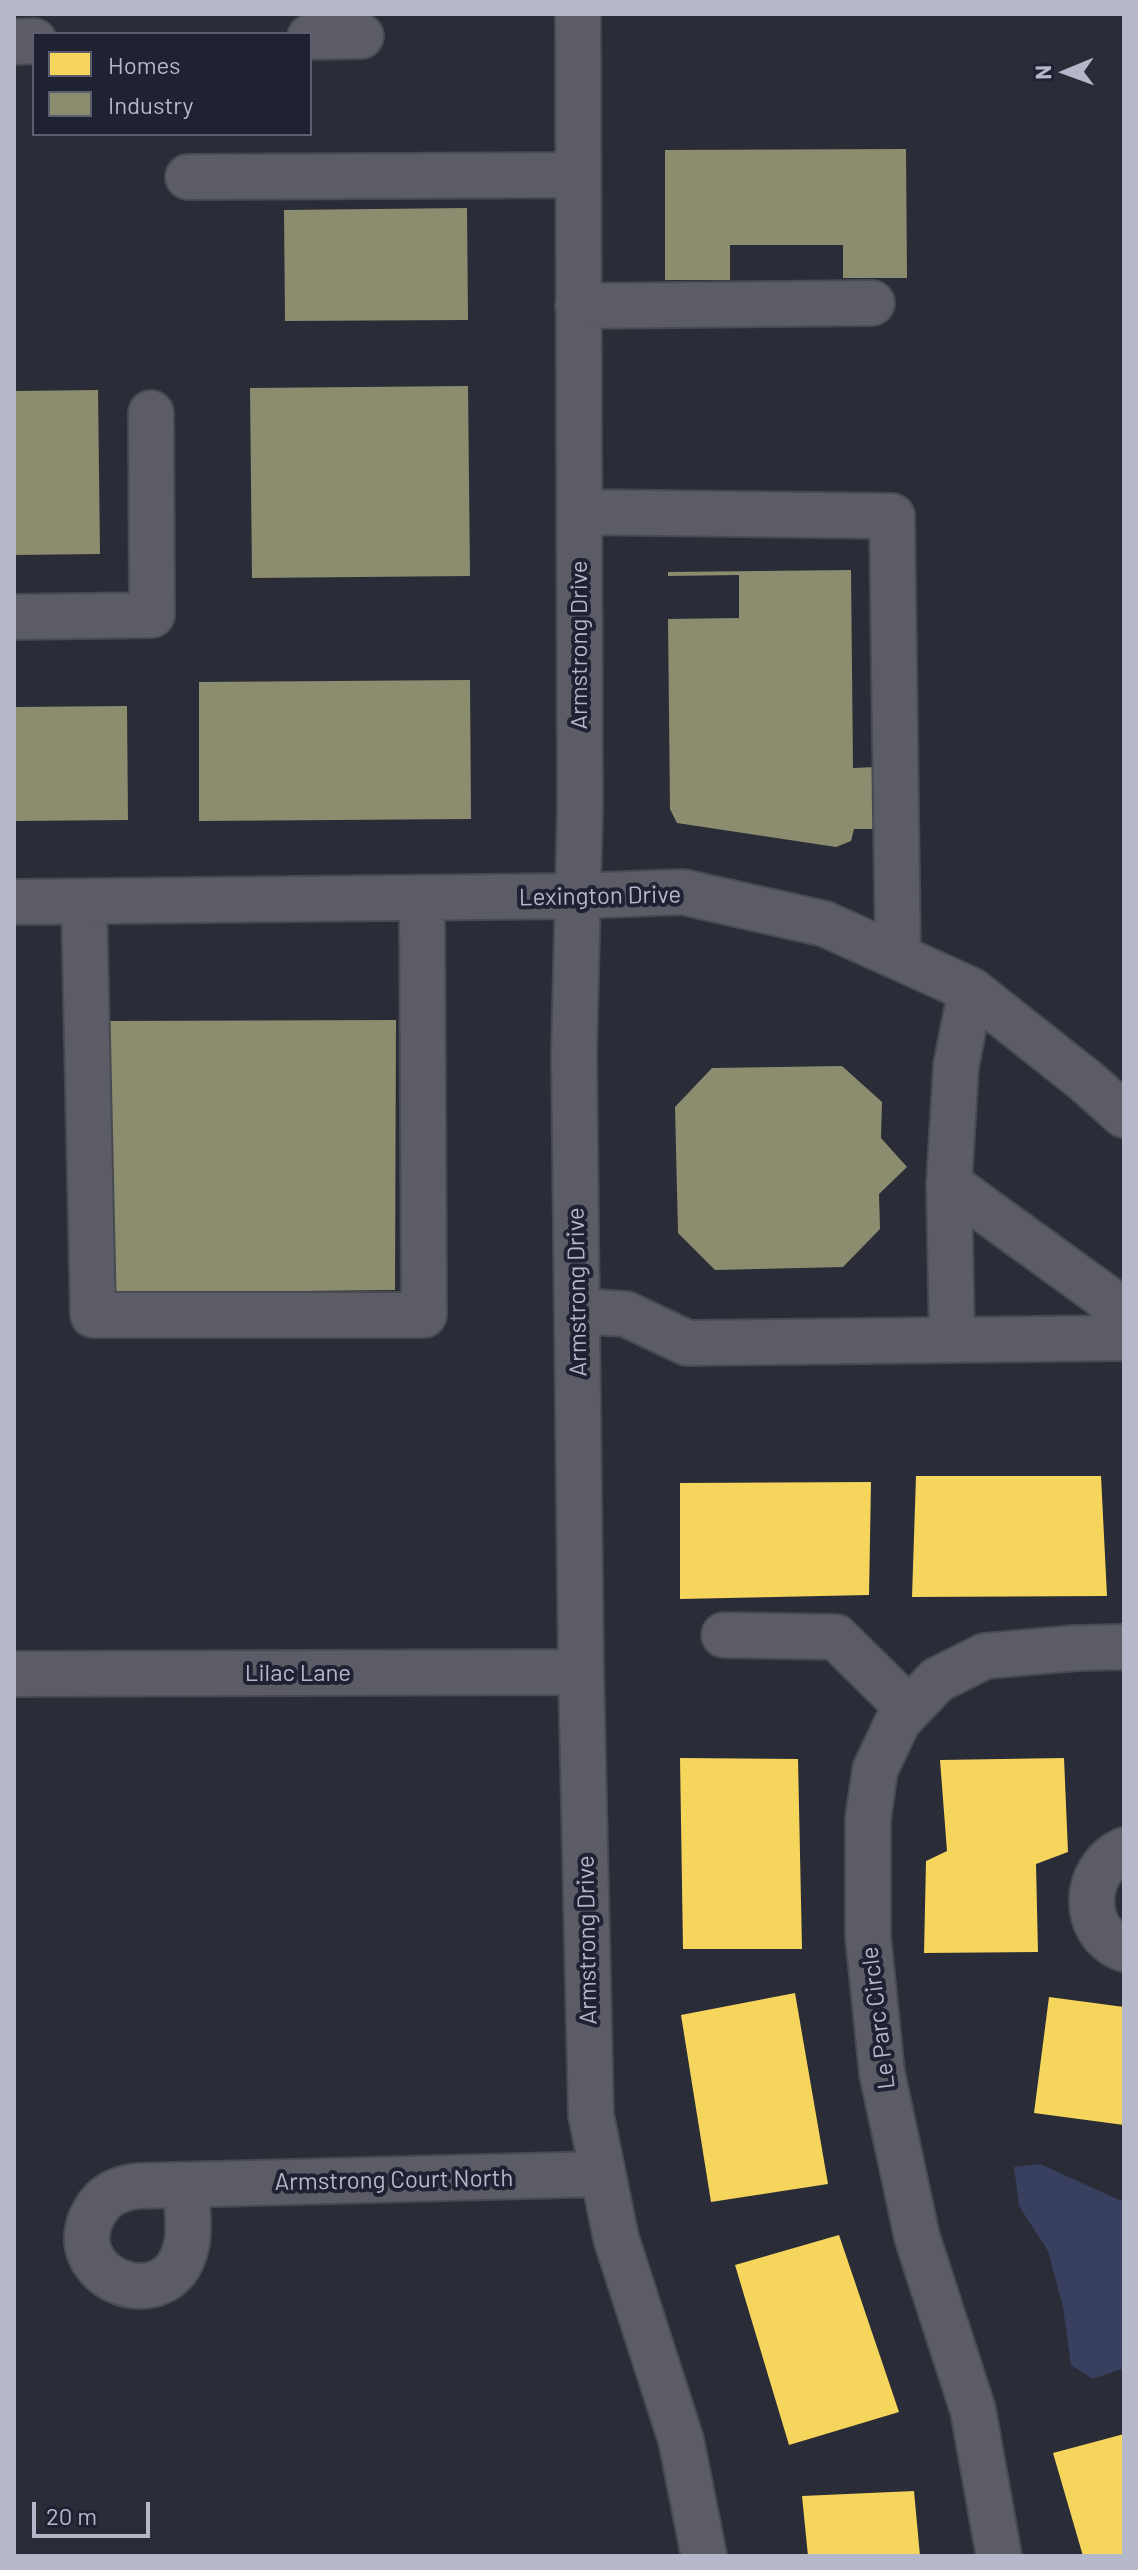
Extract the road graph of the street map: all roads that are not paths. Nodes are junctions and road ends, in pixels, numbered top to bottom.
1 (578, 14) edge
2 (361, 36) dead end
3 (312, 37) edge
4 (578, 175) junction
5 (188, 177) dead end
6 (872, 303) dead end
7 (578, 306) junction
8 (151, 413) dead end
9 (579, 512) junction
10 (14, 617) edge
11 (576, 896) junction
12 (422, 898) junction
13 (14, 902) edge
14 (84, 902) junction
15 (898, 957) junction
16 (971, 990) junction
17 (1124, 1115) edge
18 (949, 1184) junction
19 (577, 1311) junction
20 (1124, 1322) edge
21 (1124, 1338) edge
22 (952, 1340) junction
23 (724, 1635) dead end
24 (1124, 1647) edge
25 (581, 1672) junction
26 (14, 1674) edge
27 (909, 1709) junction
28 (1124, 1850) edge
29 (1124, 1949) edge
30 (603, 2174) junction
31 (186, 2185) dead end
32 (704, 2556) edge
33 (999, 2556) edge

1 - 4 street, Armstrong Drive
2 - 3 street
4 - 5 street
4 - 7 street, Armstrong Drive
6 - 7 street
7 - 9 street, Armstrong Drive
8 - 10 street
9 - 11 street, Armstrong Drive
9 - 15 street
11 - 12 street, Lexington Drive
11 - 15 street, Lexington Drive
11 - 19 street, Armstrong Drive
12 - 14 street, Lexington Drive
12 - 14 street
13 - 14 street, Lexington Drive
15 - 16 street, Lexington Drive
16 - 17 street, Lexington Drive
16 - 18 street
18 - 20 street
18 - 22 street
19 - 22 street
19 - 25 street, Armstrong Drive
21 - 22 street
23 - 27 street
24 - 27 street, Le Parc Circle
25 - 26 street, Lilac Lane
25 - 30 street, Armstrong Drive
27 - 33 street, Le Parc Circle
28 - 29 street
30 - 31 street, Armstrong Court North
30 - 32 street, Armstrong Drive

